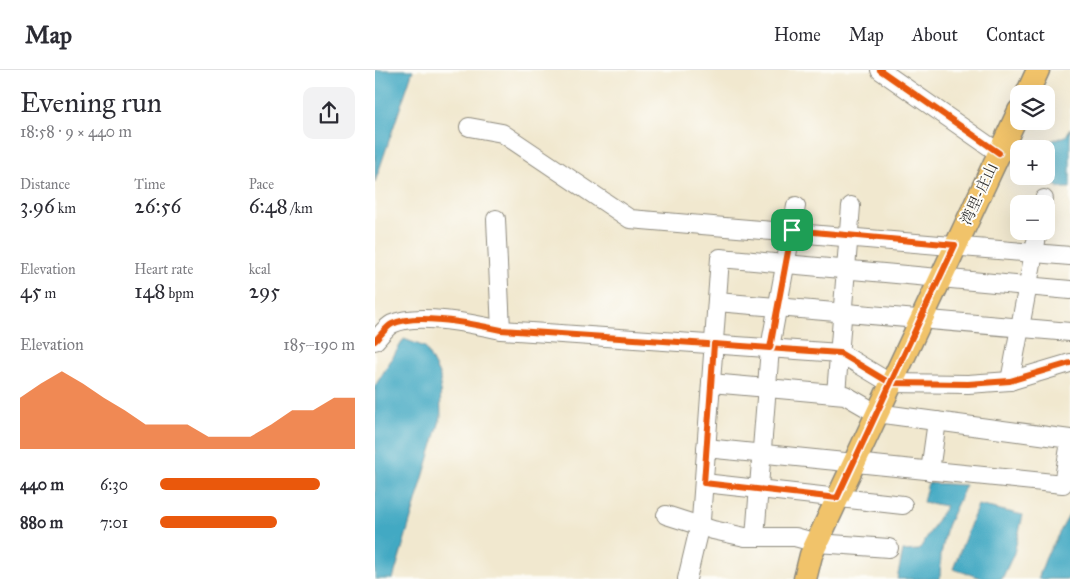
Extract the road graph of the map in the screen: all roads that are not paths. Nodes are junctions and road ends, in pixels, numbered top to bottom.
1 (880, 70) edge
2 (1038, 70) edge
3 (1031, 85) edge
4 (469, 127) dead end
5 (1010, 130) edge
6 (999, 153) junction
7 (796, 206) dead end
8 (851, 206) dead end
9 (496, 219) dead end
10 (792, 230) junction
11 (849, 236) junction
12 (1036, 240) edge
13 (955, 245) junction
14 (1034, 252) junction
15 (1070, 256) edge
16 (785, 264) junction
17 (846, 270) junction
18 (940, 278) junction
19 (1028, 286) junction
20 (1070, 290) edge
21 (717, 302) junction
22 (778, 307) junction
23 (843, 312) junction
24 (920, 319) junction
25 (1020, 328) junction
26 (501, 330) junction
27 (1070, 332) edge
28 (375, 341) edge
29 (714, 344) junction
30 (770, 348) junction
31 (840, 353) junction
32 (1070, 363) edge
33 (1010, 381) junction
34 (890, 382) junction
35 (711, 383) junction
36 (767, 388) junction
37 (836, 394) junction
38 (877, 413) junction
39 (937, 421) junction
40 (1070, 441) edge
41 (707, 448) junction
42 (762, 454) junction
43 (854, 463) junction
44 (930, 470) junction
45 (704, 483) junction
46 (759, 489) junction
47 (837, 498) junction
48 (903, 505) dead end
49 (666, 514) dead end
50 (700, 526) junction
51 (755, 537) junction
52 (817, 543) junction
53 (889, 548) dead end
54 (687, 579) edge
55 (805, 579) edge

1 - 6 street
2 - 3 main road
4 - 10 street
5 - 6 main road, 湾里-庄山
6 - 13 main road, 湾里-庄山
7 - 10 street
8 - 11 street
9 - 26 street
10 - 11 street
10 - 16 street
11 - 13 street
11 - 17 street
12 - 14 street
13 - 14 street
13 - 18 main road, 湾里-庄山
14 - 15 street
14 - 19 street
16 - 17 street
16 - 21 street
16 - 22 street
17 - 18 street
17 - 23 street
18 - 19 street
18 - 24 main road, 湾里-庄山
19 - 20 street
19 - 25 street
21 - 22 street
21 - 29 street
22 - 23 street
22 - 30 street
23 - 24 street
23 - 31 street
24 - 25 street
24 - 34 main road, 湾里-庄山
25 - 27 street
25 - 33 street
26 - 28 street
26 - 29 street
29 - 30 street
29 - 35 street
30 - 31 street
30 - 36 street
31 - 34 street
31 - 37 street
32 - 33 street
33 - 34 street
34 - 38 main road, 湾里-庄山
35 - 36 street
35 - 41 street
36 - 37 street
36 - 42 street
37 - 38 street
38 - 39 street
38 - 43 main road, 湾里-庄山
39 - 40 street
39 - 44 street
40 - 44 street
41 - 42 street
41 - 45 street
42 - 43 street
42 - 46 street
43 - 44 street
43 - 47 main road, 湾里-庄山
45 - 46 street
45 - 50 street
46 - 47 street
46 - 51 street
47 - 48 street
47 - 52 main road, 湾里-庄山
49 - 50 street
50 - 51 street
50 - 54 street
51 - 52 street
52 - 53 street
52 - 55 main road, 湾里-庄山

